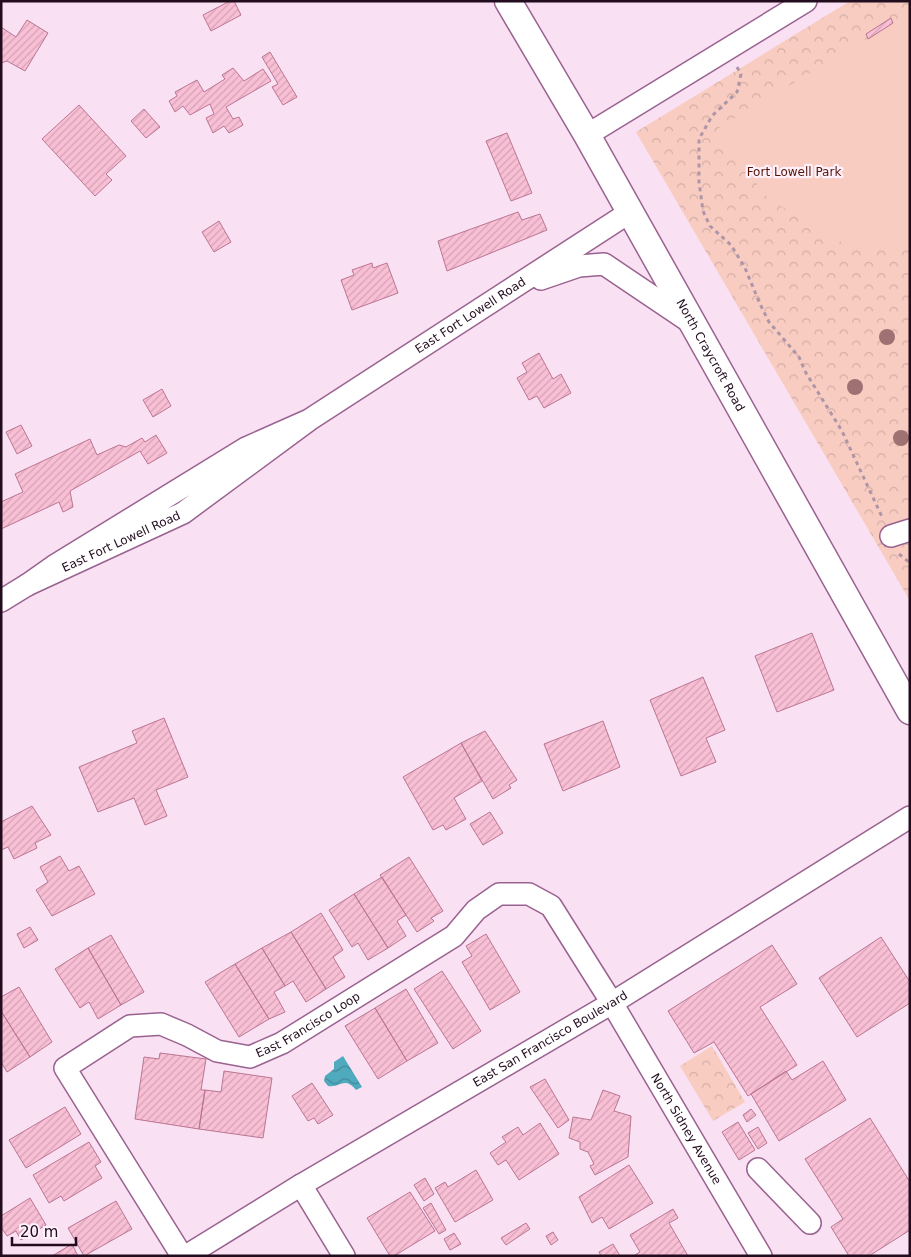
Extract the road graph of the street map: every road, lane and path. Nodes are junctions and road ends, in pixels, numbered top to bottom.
1 (508, 1) edge
2 (806, 1) edge
3 (726, 50) junction
4 (587, 135) junction
5 (630, 212) junction
6 (510, 290) junction
7 (695, 325) junction
8 (900, 533) edge
9 (910, 563) edge
10 (1, 601) edge
11 (910, 711) edge
12 (910, 817) edge
13 (612, 1003) junction
14 (758, 1169) dead end
15 (301, 1185) junction
16 (810, 1223) dead end
17 (182, 1256) edge
18 (186, 1256) edge
19 (344, 1256) edge
20 (761, 1256) edge

1 - 4 main road, North Craycroft Road
2 - 3 street
3 - 4 street
3 - 8 path
4 - 5 main road, North Craycroft Road
5 - 6 street, East Fort Lowell Road
5 - 7 main road, North Craycroft Road
6 - 7 street
6 - 10 street, East Fort Lowell Road
7 - 11 main road, North Craycroft Road
8 - 9 path
12 - 13 street, East San Francisco Boulevard
13 - 15 street, East San Francisco Boulevard
13 - 17 street, East Francisco Loop
13 - 20 street, North Sidney Avenue
14 - 16 street
15 - 18 street, East San Francisco Boulevard
15 - 19 street

